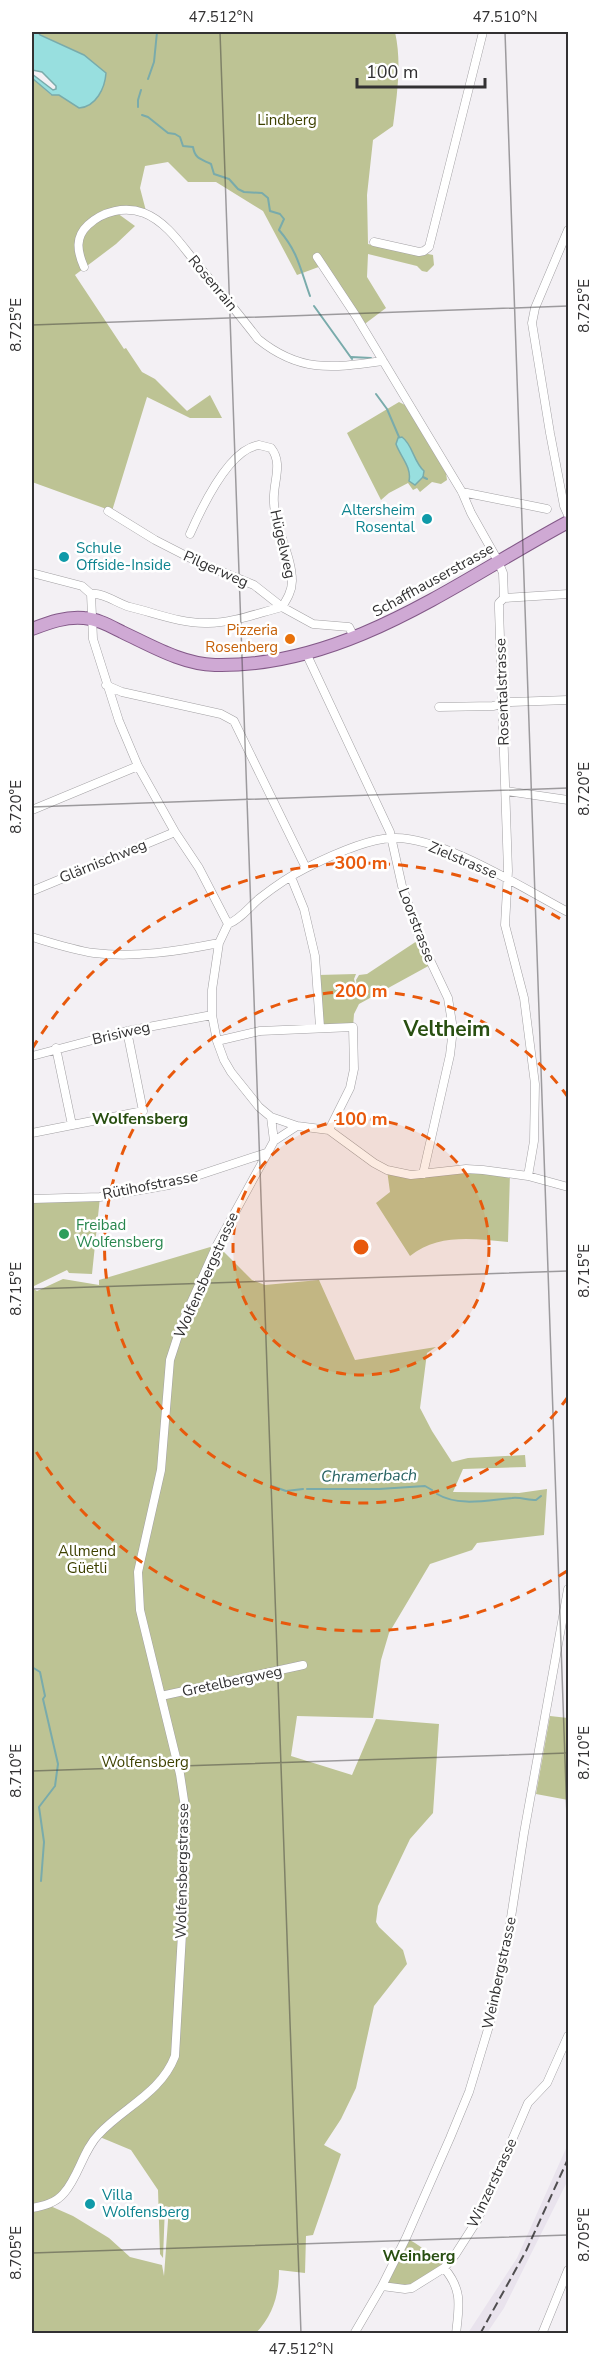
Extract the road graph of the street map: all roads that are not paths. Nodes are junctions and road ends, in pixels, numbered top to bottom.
1 (483, 32) edge
2 (568, 230) edge
3 (374, 242) dead end
4 (317, 257) dead end
5 (84, 267) dead end
6 (382, 361) junction
7 (462, 492) junction
8 (547, 509) dead end
9 (108, 511) dead end
10 (568, 515) edge
11 (568, 522) edge
12 (189, 534) dead end
13 (498, 561) junction
14 (32, 573) edge
15 (91, 594) junction
16 (568, 594) edge
17 (504, 597) junction
18 (282, 607) junction
19 (92, 619) junction
20 (32, 629) edge
21 (354, 637) junction
22 (306, 652) junction
23 (106, 685) junction
24 (568, 700) edge
25 (502, 704) junction
26 (439, 707) dead end
27 (138, 766) junction
28 (506, 791) junction
29 (568, 800) edge
30 (32, 810) edge
31 (175, 832) junction
32 (391, 838) junction
33 (306, 868) junction
34 (291, 877) junction
35 (508, 880) junction
36 (32, 891) edge
37 (568, 912) edge
38 (228, 924) junction
39 (32, 936) edge
40 (219, 943) junction
41 (212, 1015) junction
42 (320, 1027) junction
43 (127, 1031) junction
44 (217, 1041) junction
45 (56, 1048) junction
46 (32, 1056) edge
47 (270, 1118) junction
48 (72, 1125) junction
49 (297, 1126) junction
50 (329, 1130) junction
51 (32, 1133) edge
52 (274, 1141) junction
53 (266, 1153) junction
54 (423, 1174) junction
55 (528, 1176) junction
56 (568, 1186) edge
57 (32, 1193) edge
58 (32, 1198) edge
59 (43, 1198) junction
60 (568, 1589) edge
61 (303, 1665) dead end
62 (161, 1696) junction
63 (568, 2036) edge
64 (32, 2208) edge
65 (444, 2268) junction
66 (568, 2270) edge
67 (382, 2286) junction
68 (354, 2334) edge
69 (456, 2334) edge
70 (542, 2334) edge

1 - 3 street
2 - 10 street
4 - 6 street, Rosentalstrasse
5 - 6 street, Rosenrain
6 - 7 street, Rosentalstrasse
7 - 8 street
7 - 13 street, Rosentalstrasse
9 - 18 street, Pilgerweg
11 - 13 main road, Schaffhauserstrasse
12 - 18 street, Hügelweg
13 - 17 street, Rosentalstrasse
13 - 21 main road, Schaffhauserstrasse
14 - 15 street
15 - 18 street
15 - 19 street
16 - 17 street
17 - 25 street, Rosentalstrasse
18 - 21 street, Pilgerweg
19 - 20 main road, Schaffhauserstrasse
19 - 22 main road, Schaffhauserstrasse
19 - 23 street
21 - 22 main road, Schaffhauserstrasse
22 - 32 street, Loorstrasse
23 - 27 street
23 - 33 street
24 - 25 street
25 - 26 street
25 - 28 street, Rosentalstrasse
27 - 30 street
27 - 31 street
28 - 29 street
28 - 35 street, Rosentalstrasse
31 - 36 street, Glärnischweg
31 - 38 street
32 - 33 street, Zielstrasse
32 - 35 street, Zielstrasse
32 - 54 street, Loorstrasse
33 - 34 street, Zielstrasse
34 - 38 street, Zielstrasse
34 - 42 street
35 - 37 street, Zielstrasse
35 - 55 street, Rosentalstrasse
38 - 40 street
39 - 40 street
40 - 41 street
41 - 43 street, Brisiweg
41 - 44 street
42 - 44 street
42 - 50 street
43 - 45 street, Brisiweg
43 - 48 street
44 - 47 street
45 - 46 street, Brisiweg
45 - 48 street
47 - 49 street
47 - 52 street
48 - 51 street
49 - 50 street
49 - 52 street
50 - 54 street
52 - 53 street, Wolfensbergstrasse
53 - 59 street, Rütihofstrasse
53 - 62 street, Wolfensbergstrasse
54 - 55 street
55 - 56 street
57 - 59 street
58 - 59 street, Rütihofstrasse
60 - 67 street, Weinbergstrasse
61 - 62 street, Gretelbergweg
62 - 64 street, Wolfensbergstrasse
63 - 65 street, Winzerstrasse
65 - 67 street, Winzerstrasse
65 - 69 street
66 - 70 street
67 - 68 street, Weinbergstrasse

